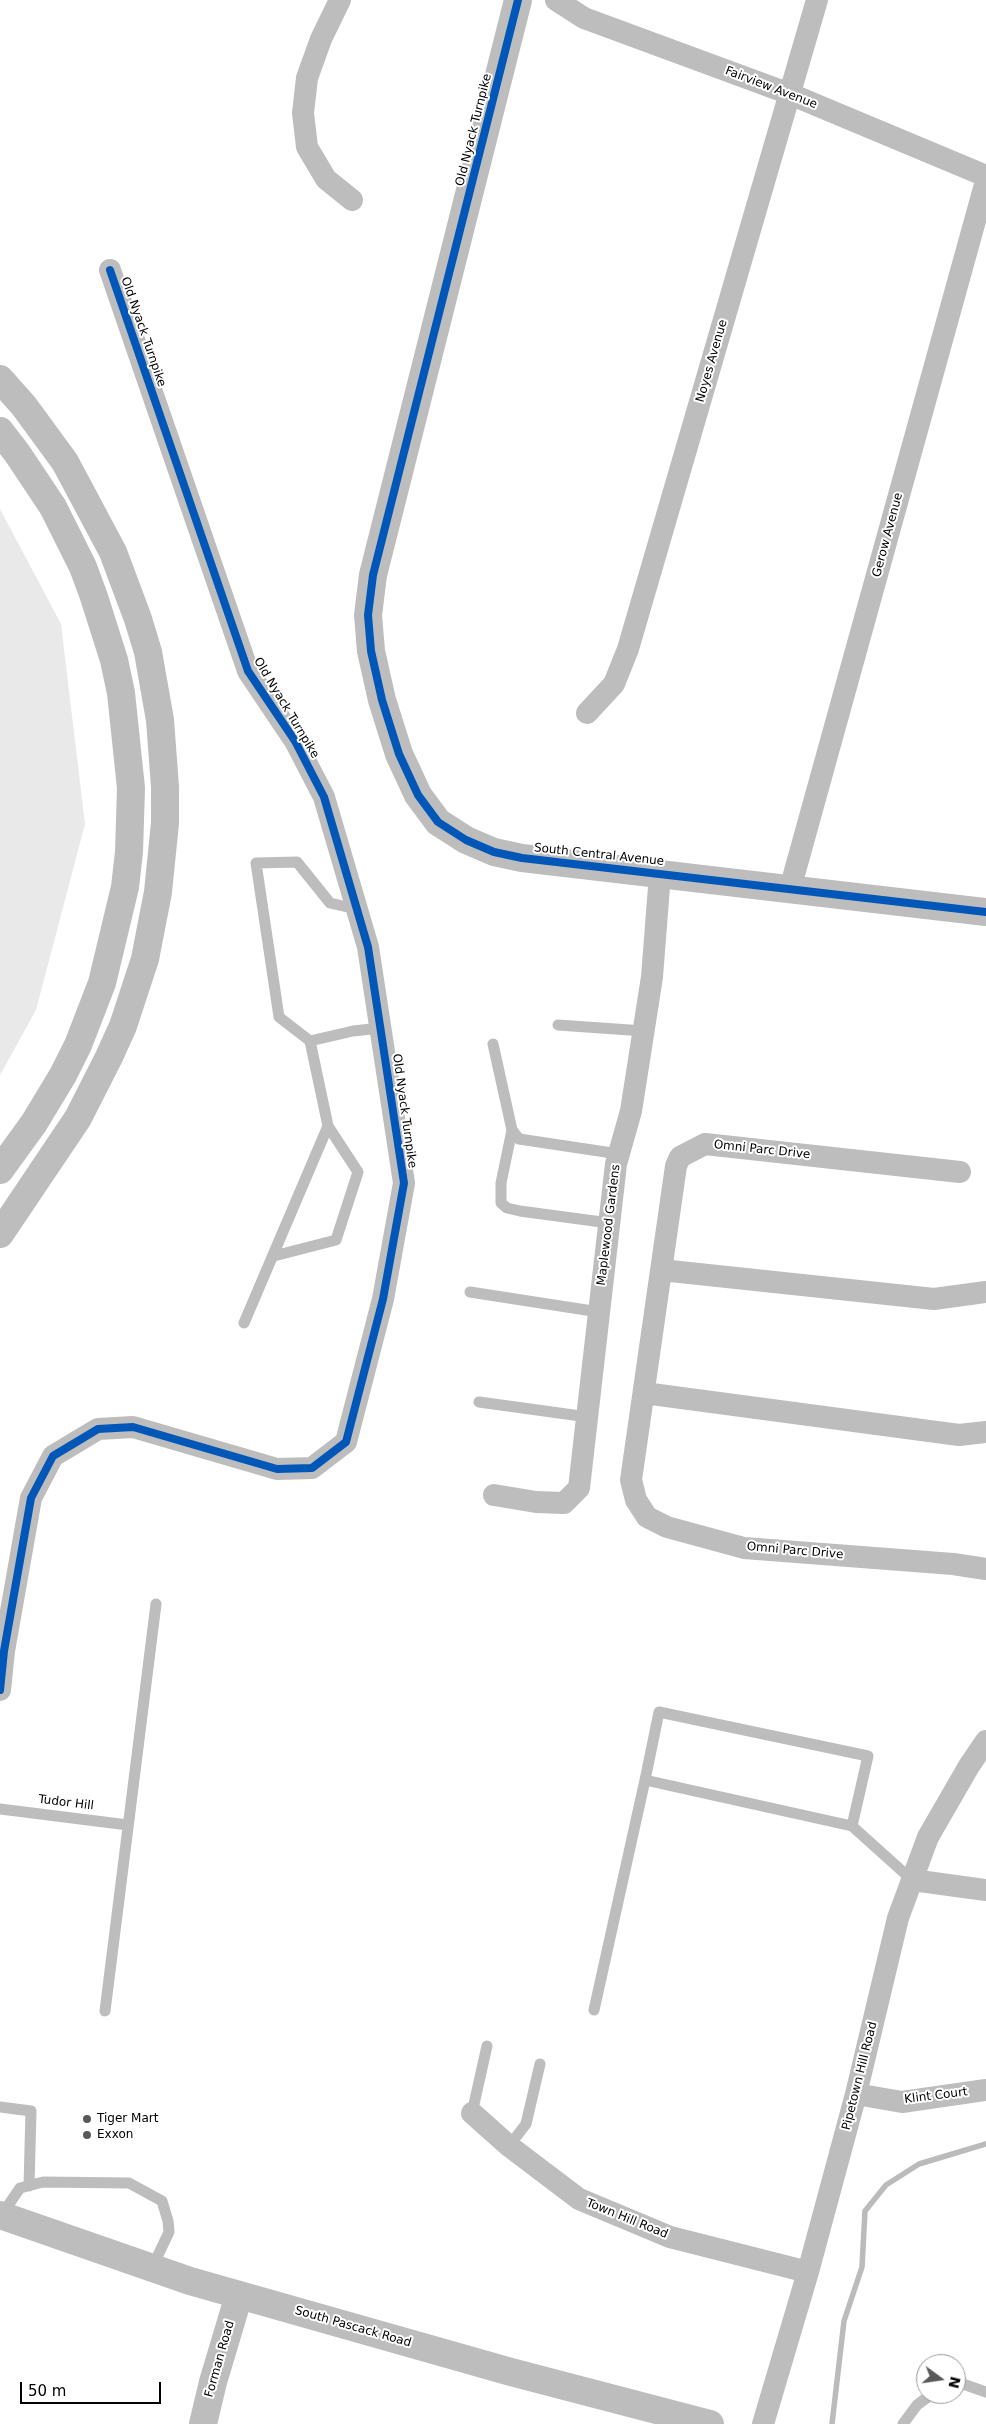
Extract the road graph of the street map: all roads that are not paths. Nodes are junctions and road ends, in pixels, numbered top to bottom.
1 (340, 0) edge
2 (518, 0) edge
3 (556, 0) edge
4 (817, 0) edge
5 (790, 94) junction
6 (986, 176) edge
7 (986, 181) edge
8 (352, 200) dead end
9 (110, 270) dead end
10 (0, 379) edge
11 (0, 431) edge
12 (368, 615) joint
13 (587, 713) dead end
14 (660, 874) junction
15 (790, 889) junction
16 (356, 909) junction
17 (986, 912) edge
18 (558, 1025) dead end
19 (381, 1028) junction
20 (644, 1031) junction
21 (310, 1041) junction
22 (493, 1044) dead end
23 (328, 1126) junction
24 (512, 1130) junction
25 (619, 1154) junction
26 (0, 1170) edge
27 (960, 1172) dead end
28 (609, 1223) junction
29 (0, 1234) edge
30 (274, 1256) junction
31 (661, 1270) junction
32 (470, 1292) dead end
33 (986, 1292) edge
34 (599, 1312) junction
35 (244, 1323) dead end
36 (644, 1393) junction
37 (479, 1402) dead end
38 (588, 1417) junction
39 (986, 1432) edge
40 (494, 1495) dead end
41 (986, 1569) edge
42 (156, 1604) dead end
43 (0, 1690) edge
44 (986, 1741) edge
45 (645, 1780) junction
46 (0, 1809) edge
47 (128, 1825) junction
48 (852, 1826) junction
49 (912, 1880) junction
50 (986, 1890) edge
51 (594, 2010) dead end
52 (105, 2011) dead end
53 (487, 2046) dead end
54 (540, 2064) dead end
55 (986, 2090) edge
56 (856, 2094) junction
57 (0, 2107) edge
58 (472, 2113) joint
59 (509, 2146) junction
60 (28, 2186) junction
61 (1, 2216) edge
62 (152, 2268) junction
63 (808, 2272) junction
64 (239, 2295) junction
65 (966, 2385) edge
66 (986, 2392) edge
67 (917, 2404) edge
68 (203, 2424) edge
69 (710, 2424) edge
70 (763, 2424) edge
71 (903, 2424) edge

1 - 8 street
2 - 12 main road, Old Nyack Turnpike
3 - 5 street, Fairview Avenue
4 - 5 street, Noyes Avenue
5 - 6 street, Fairview Avenue
5 - 13 street, Noyes Avenue
7 - 15 street, Gerow Avenue
9 - 16 street, Old Nyack Turnpike
10 - 29 main road
11 - 26 main road
12 - 14 main road, South Central Avenue
14 - 15 main road, South Central Avenue
14 - 20 street, Maplewood Gardens
15 - 17 main road, South Central Avenue
16 - 19 street, Old Nyack Turnpike
16 - 21 lane
18 - 20 lane
19 - 21 lane
19 - 43 street, Old Nyack Turnpike
20 - 25 street, Maplewood Gardens
21 - 23 lane
22 - 24 lane
23 - 30 lane
23 - 30 lane
24 - 25 lane
24 - 28 lane
25 - 28 street, Maplewood Gardens
27 - 31 street, Omni Parc Drive
28 - 34 street, Maplewood Gardens
30 - 35 lane
31 - 33 street
31 - 36 street, Omni Parc Drive
32 - 34 lane
34 - 38 street, Maplewood Gardens
36 - 39 street
36 - 41 street, Omni Parc Drive
37 - 38 lane
38 - 40 street, Maplewood Gardens
42 - 47 lane
44 - 49 street, Pipetown Hill Road
45 - 48 lane
45 - 48 lane
45 - 51 lane
46 - 47 lane, Tudor Hill
47 - 52 lane
48 - 49 lane
49 - 50 street
49 - 56 street, Pipetown Hill Road
53 - 58 lane
54 - 59 lane
55 - 56 street, Klint Court
56 - 63 street, Pipetown Hill Road
57 - 60 lane
58 - 59 street, Town Hill Road
59 - 63 street, Town Hill Road
60 - 61 lane
60 - 62 lane
61 - 62 main road, South Pascack Road
62 - 64 main road, South Pascack Road
63 - 70 street, Pipetown Hill Road
64 - 68 main road, Forman Road
64 - 69 main road, South Pascack Road
65 - 66 lane
67 - 71 lane

